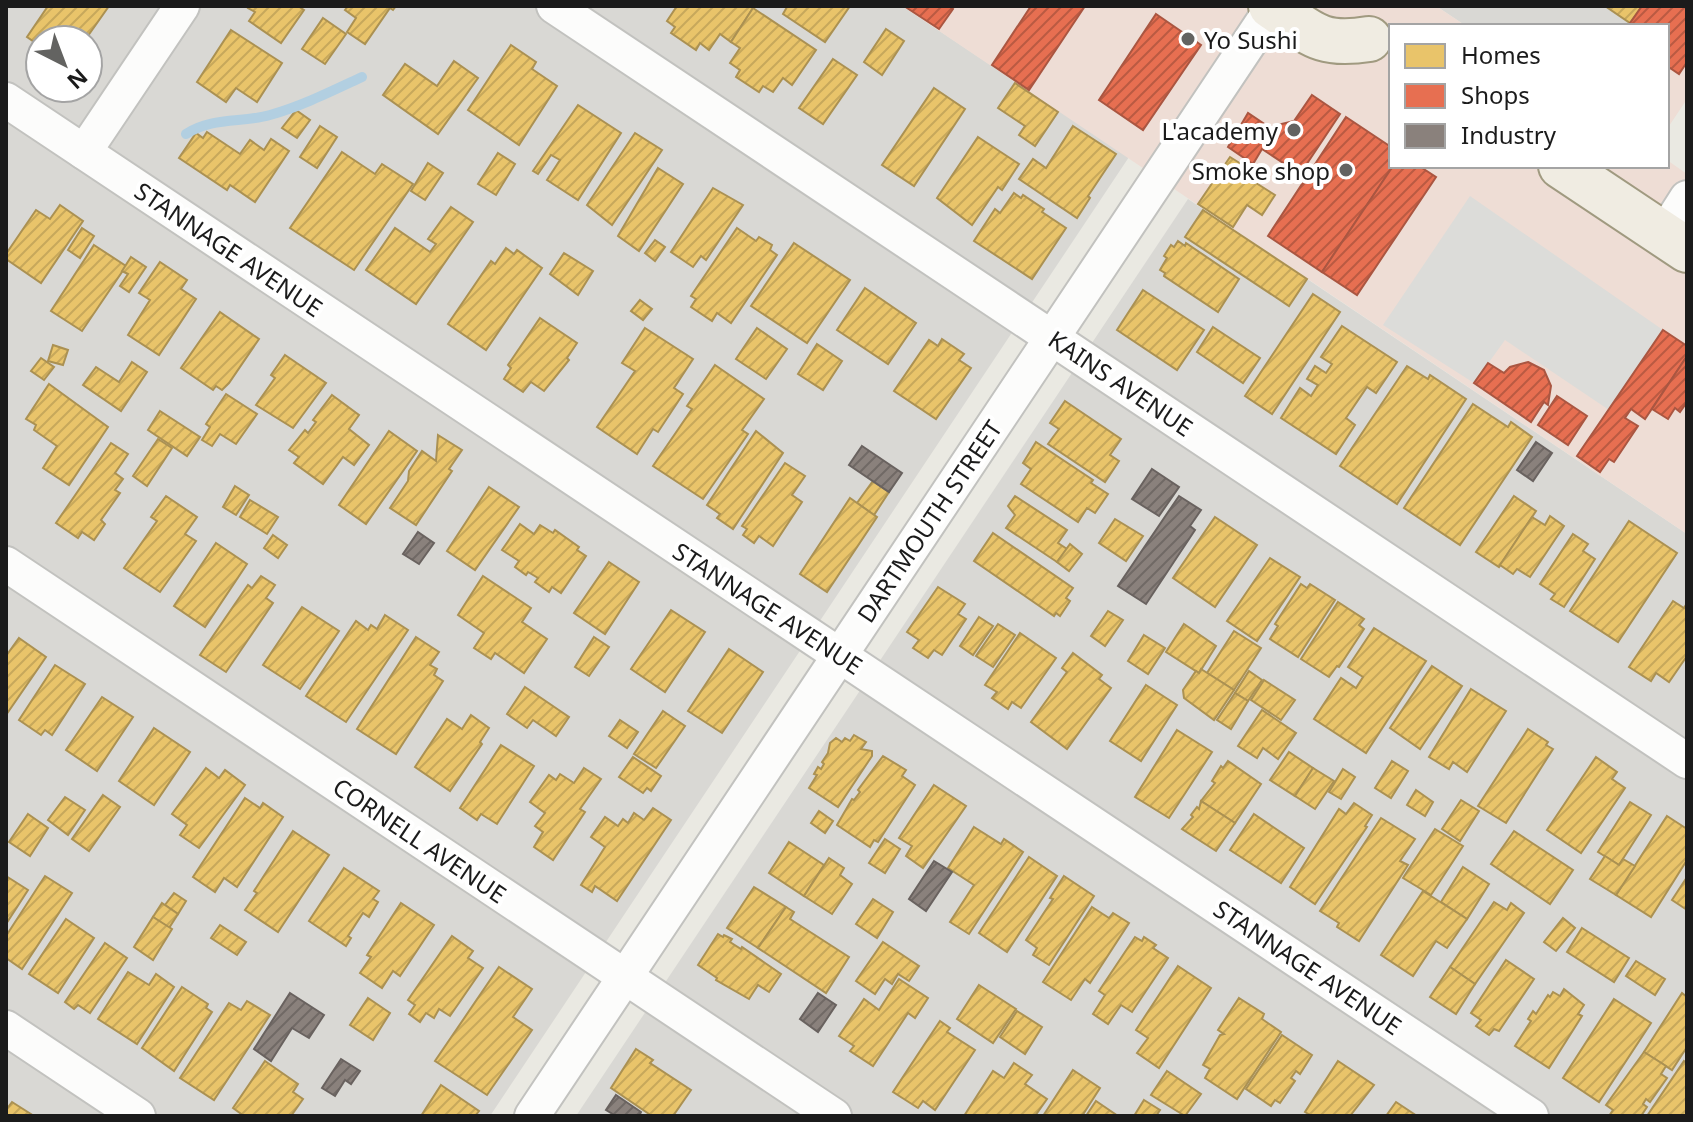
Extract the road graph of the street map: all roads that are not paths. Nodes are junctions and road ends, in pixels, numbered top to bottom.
1 (182, 6) edge
2 (554, 6) edge
3 (1272, 7) edge
4 (1373, 33) edge
5 (6, 100) edge
6 (84, 152) junction
7 (1564, 168) edge
8 (1687, 198) edge
9 (1675, 242) edge
10 (1052, 337) junction
11 (6, 564) edge
12 (839, 655) junction
13 (1687, 761) edge
14 (625, 976) junction
15 (6, 1028) edge
16 (138, 1116) edge
17 (532, 1116) edge
18 (834, 1116) edge
19 (1531, 1116) edge

1 - 6 street
2 - 10 street, KAINS AVENUE
3 - 4 main road
3 - 10 street, DARTMOUTH STREET
5 - 6 street, STANNAGE AVENUE
6 - 12 street, STANNAGE AVENUE
7 - 9 main road
8 - 9 street
10 - 12 street, DARTMOUTH STREET
10 - 13 street, KAINS AVENUE
11 - 14 street, CORNELL AVENUE
12 - 14 street, DARTMOUTH STREET
12 - 19 street, STANNAGE AVENUE
14 - 17 street, DARTMOUTH STREET
14 - 18 street, CORNELL AVENUE
15 - 16 street

